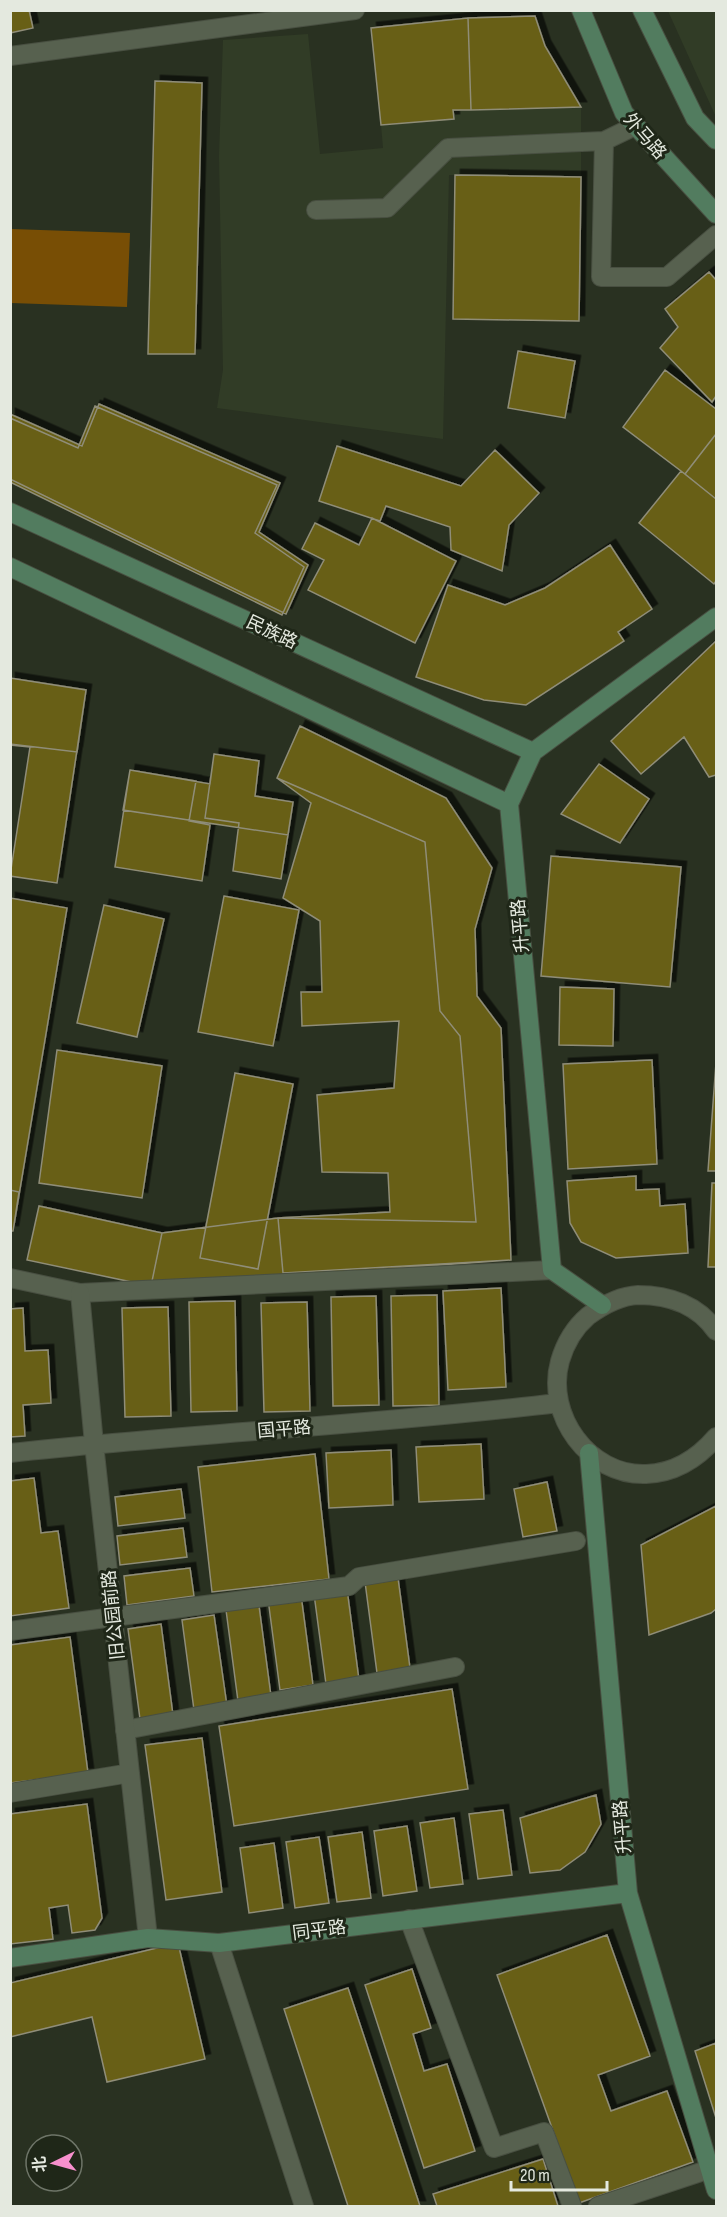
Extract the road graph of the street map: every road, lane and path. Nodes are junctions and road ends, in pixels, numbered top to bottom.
1 (355, 10) edge
2 (581, 10) edge
3 (642, 10) edge
4 (10, 56) edge
5 (635, 126) junction
6 (717, 140) edge
7 (604, 141) junction
8 (316, 210) dead end
9 (717, 214) edge
10 (717, 235) edge
11 (10, 512) edge
12 (10, 567) edge
13 (717, 617) edge
14 (533, 752) junction
15 (509, 804) junction
16 (552, 1270) junction
17 (10, 1278) edge
18 (80, 1293) junction
19 (602, 1305) junction
20 (714, 1322) edge
21 (558, 1402) junction
22 (717, 1437) edge
23 (94, 1444) junction
24 (10, 1453) edge
25 (589, 1453) junction
26 (576, 1541) dead end
27 (113, 1617) junction
28 (10, 1631) edge
29 (455, 1667) dead end
30 (125, 1730) junction
31 (130, 1773) junction
32 (10, 1793) edge
33 (628, 1893) junction
34 (409, 1919) junction
35 (148, 1938) junction
36 (219, 1942) junction
37 (10, 1959) edge
38 (710, 2169) junction
39 (717, 2190) edge
40 (304, 2206) edge
41 (572, 2206) edge
42 (598, 2206) edge

1 - 4 street
2 - 5 street, 外马路
3 - 6 street
5 - 7 street
5 - 9 street, 外马路
7 - 8 street
7 - 10 street
11 - 14 street, 民族路
12 - 15 street
13 - 14 street
14 - 15 street
15 - 16 street, 升平路
16 - 18 street
16 - 19 street
17 - 18 street
18 - 23 street, 旧公园前路
19 - 20 street
19 - 21 street
21 - 23 street, 国平路
21 - 25 street
22 - 25 street
23 - 24 street, 国平路
23 - 27 street, 旧公园前路
25 - 33 street, 升平路
26 - 27 street
27 - 28 street
27 - 30 street, 旧公园前路
29 - 30 street
30 - 31 street, 旧公园前路
31 - 32 street
31 - 35 street, 旧公园前路
33 - 34 street, 同平路
33 - 38 street, 升平路
34 - 36 street, 同平路
34 - 41 street
35 - 36 street, 同平路
35 - 37 street, 同平路
36 - 40 street
38 - 39 street, 升平路
38 - 42 street

